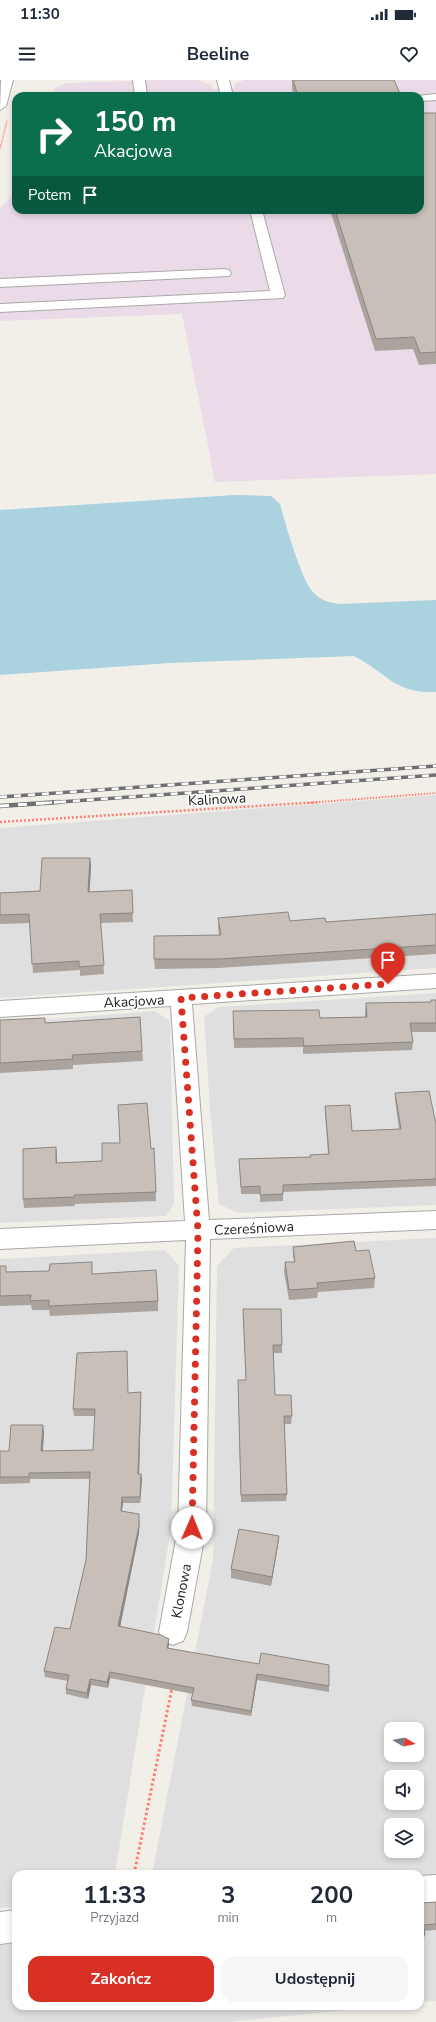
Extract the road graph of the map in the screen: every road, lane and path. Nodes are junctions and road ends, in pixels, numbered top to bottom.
1 (7, 80) edge
2 (139, 80) edge
3 (223, 80) edge
4 (140, 92) edge
5 (226, 92) edge
6 (436, 97) edge
7 (424, 98) edge
8 (0, 106) edge
9 (257, 214) edge
10 (224, 273) dead end
11 (0, 283) edge
12 (0, 308) edge
13 (436, 793) edge
14 (0, 822) edge
15 (436, 981) edge
16 (181, 998) junction
17 (0, 1009) edge
18 (436, 1220) edge
19 (198, 1231) junction
20 (0, 1239) edge
21 (173, 1632) dead end
22 (173, 1684) edge
23 (135, 1870) edge
24 (436, 1890) edge
25 (424, 1892) edge
26 (12, 1926) edge
27 (0, 1928) edge

1 - 8 street
2 - 4 street
3 - 5 street
6 - 7 street
9 - 12 street
10 - 11 street
13 - 14 path, Kalinowa
15 - 16 street, Akacjowa
16 - 17 street, Akacjowa
16 - 19 street, Klonowa
18 - 19 street, Czereśniowa
19 - 20 street, Czereśniowa
19 - 21 street, Klonowa
22 - 23 path
24 - 25 street
26 - 27 street

